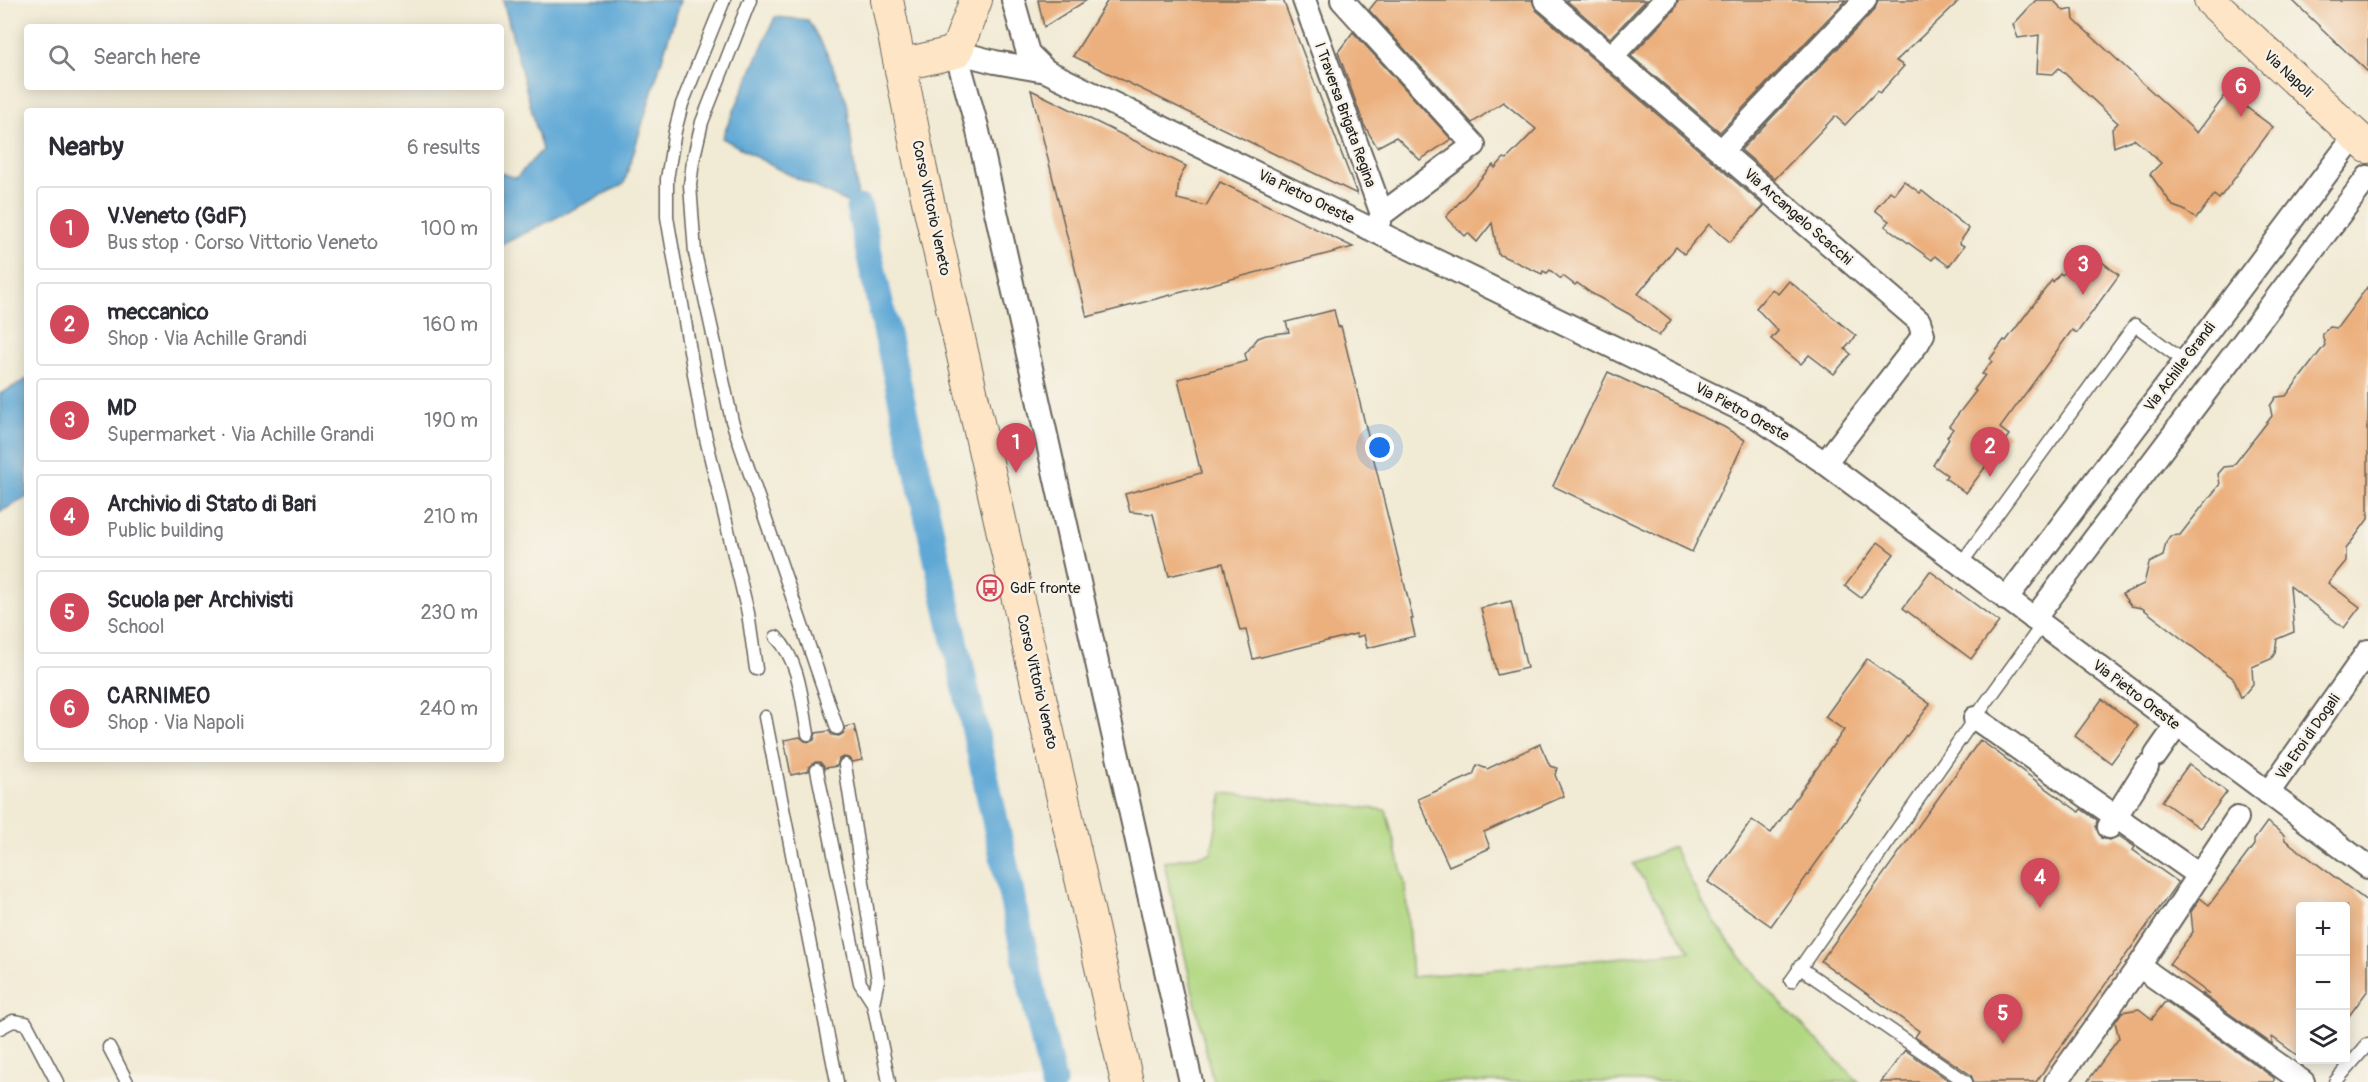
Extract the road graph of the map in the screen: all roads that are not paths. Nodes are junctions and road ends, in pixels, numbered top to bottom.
1 (724, 0) edge
2 (750, 0) edge
3 (887, 0) edge
4 (976, 0) edge
5 (1013, 0) edge
6 (1304, 0) edge
7 (1342, 0) edge
8 (1545, 0) edge
9 (1665, 0) edge
10 (1865, 0) edge
11 (2210, 0) edge
12 (956, 52) junction
13 (1611, 57) junction
14 (900, 66) junction
15 (1046, 71) junction
16 (2364, 134) edge
17 (1721, 151) junction
18 (2368, 177) edge
19 (1379, 222) junction
20 (2184, 361) junction
21 (1825, 463) junction
22 (1960, 565) junction
23 (2006, 599) junction
24 (2038, 622) junction
25 (776, 637) dead end
26 (2368, 651) edge
27 (756, 669) dead end
28 (765, 717) dead end
29 (1975, 718) junction
30 (2177, 725) junction
31 (837, 728) dead end
32 (808, 734) dead end
33 (845, 765) dead end
34 (817, 770) dead end
35 (2268, 793) junction
36 (2236, 818) dead end
37 (2112, 821) junction
38 (2368, 867) edge
39 (2199, 875) junction
40 (1799, 966) junction
41 (2139, 966) junction
42 (1791, 981) dead end
43 (873, 1002) junction
44 (0, 1028) edge
45 (2368, 1044) edge
46 (109, 1047) dead end
47 (51, 1080) edge
48 (127, 1082) edge
49 (837, 1082) edge
50 (889, 1082) edge
51 (1126, 1082) edge
52 (1191, 1082) edge
53 (1966, 1082) edge
54 (2056, 1082) edge
55 (2303, 1082) edge
56 (2335, 1082) edge

1 - 27 lane
2 - 31 lane
3 - 14 main road, Corso Vittorio Veneto
4 - 12 main road
5 - 15 street, Via Pietro Oreste
6 - 19 street, I Traversa Brigata Regina
7 - 19 street
8 - 13 street, Via Arcangelo Scacchi
9 - 13 street
10 - 17 street
11 - 16 main road, Via Napoli
12 - 14 main road
12 - 15 street, Via Pietro Oreste
12 - 52 street
13 - 17 street, Via Arcangelo Scacchi
14 - 51 main road, Corso Vittorio Veneto
15 - 19 street, Via Pietro Oreste
16 - 20 street, Via Achille Grandi
17 - 21 street, Via Arcangelo Scacchi
18 - 24 street
19 - 21 street, Via Pietro Oreste
20 - 22 lane
20 - 23 street, Via Achille Grandi
21 - 22 street, Via Pietro Oreste
22 - 23 street, Via Pietro Oreste
23 - 24 street, Via Pietro Oreste
24 - 29 lane
24 - 30 street, Via Pietro Oreste
25 - 32 lane
26 - 35 street, Via Eroi di Dogali
28 - 49 lane
29 - 37 street
29 - 40 lane
30 - 35 street, Via Pietro Oreste
30 - 37 street
33 - 43 lane
34 - 43 lane
35 - 38 street, Via Pietro Oreste
36 - 39 street
37 - 39 street
39 - 41 street
40 - 42 lane
40 - 53 lane
41 - 54 street
41 - 55 street
43 - 50 lane
44 - 47 lane
45 - 56 lane
46 - 48 lane

